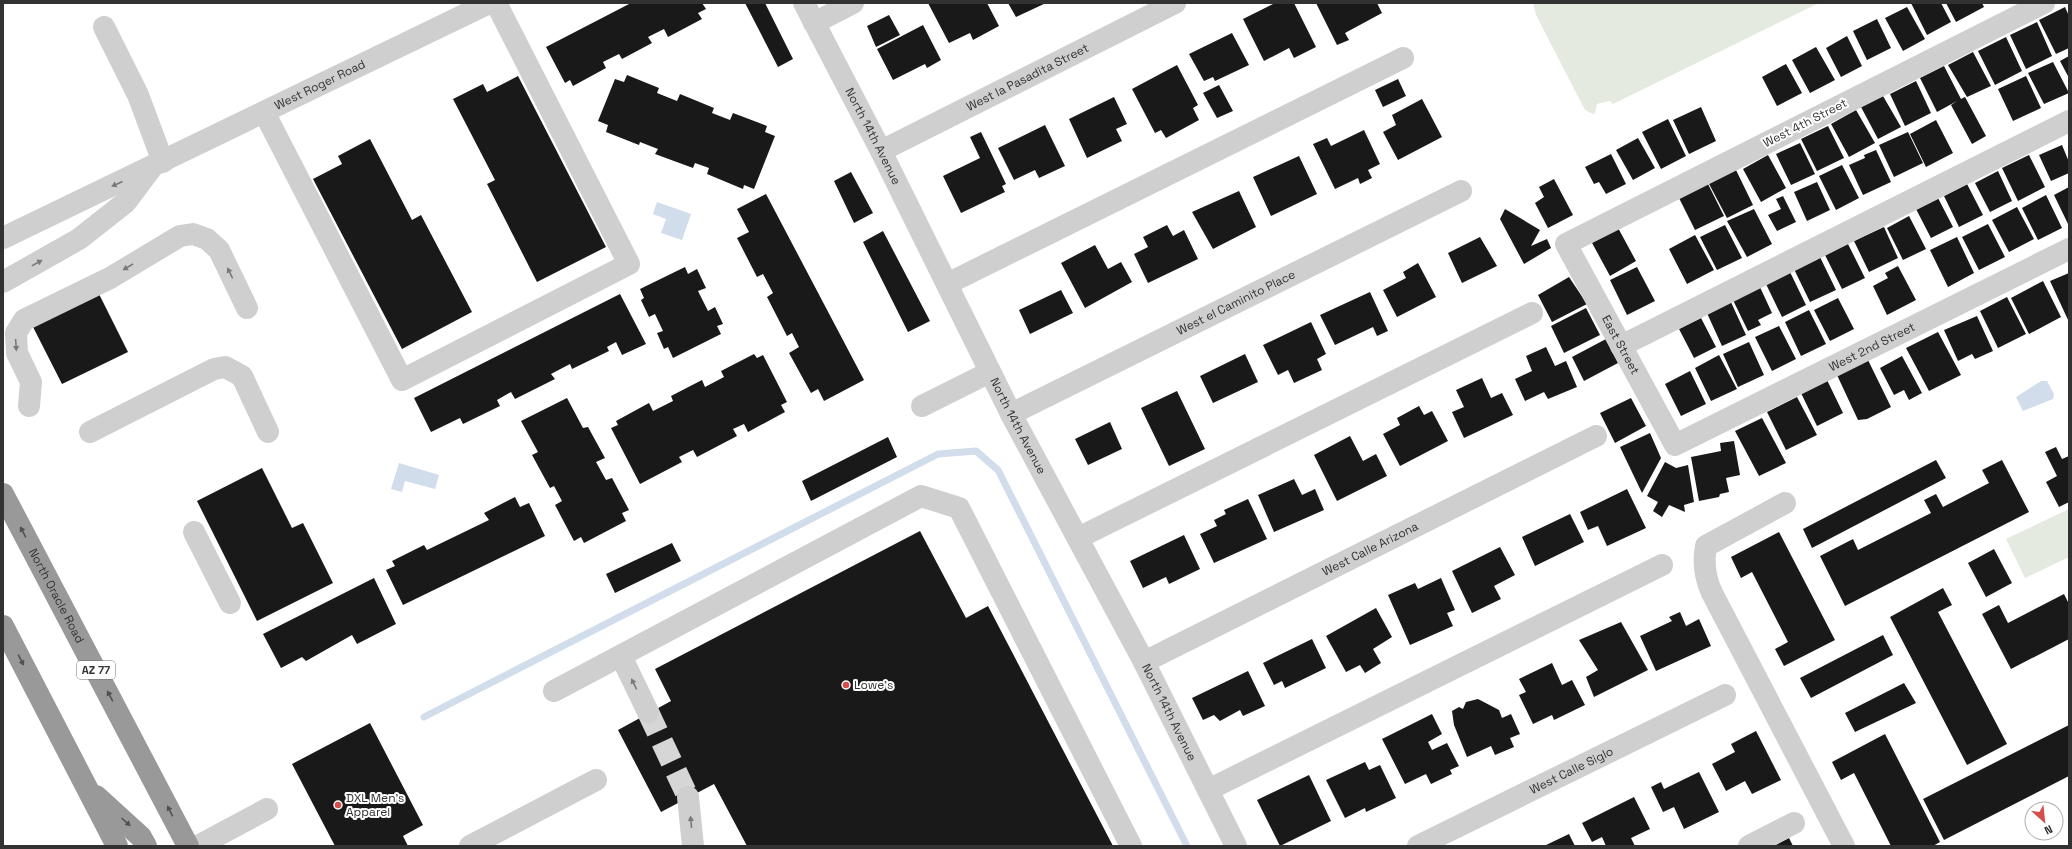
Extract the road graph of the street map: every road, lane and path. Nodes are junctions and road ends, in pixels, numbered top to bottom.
1 (489, 3) edge
2 (496, 3) edge
3 (804, 3) edge
4 (853, 3) edge
5 (1175, 3) edge
6 (2044, 3) edge
7 (814, 22) junction
8 (104, 27) dead end
9 (1404, 58) dead end
10 (264, 112) junction
11 (2069, 121) edge
12 (881, 151) junction
13 (157, 165) junction
14 (1461, 191) dead end
15 (3, 238) edge
16 (1566, 244) joint
17 (2069, 249) edge
18 (3, 282) edge
19 (947, 284) junction
20 (247, 308) dead end
21 (1532, 312) dead end
22 (1621, 346) junction
23 (990, 372) junction
24 (29, 406) dead end
25 (922, 406) dead end
26 (1011, 414) junction
27 (90, 432) dead end
28 (268, 432) dead end
29 (1596, 436) dead end
30 (1675, 445) joint
31 (3, 494) edge
32 (1785, 504) dead end
33 (194, 532) dead end
34 (1078, 538) junction
35 (1662, 565) dead end
36 (230, 603) dead end
37 (3, 626) edge
38 (621, 656) junction
39 (1144, 662) junction
40 (554, 691) dead end
41 (1724, 695) dead end
42 (648, 712) tunnel mouth
43 (596, 780) dead end
44 (86, 787) junction
45 (1208, 790) junction
46 (688, 797) tunnel mouth
47 (267, 809) dead end
48 (1794, 824) dead end
49 (116, 846) edge
50 (146, 846) edge
51 (188, 846) edge
52 (198, 846) edge
53 (470, 846) edge
54 (693, 846) edge
55 (1132, 846) edge
56 (1236, 846) edge
57 (1418, 846) edge
58 (1749, 846) edge
59 (1844, 846) edge

1 - 10 street, West Roger Road
2 - 10 street
3 - 7 street, North 14th Avenue
4 - 7 street
5 - 12 street, West la Pasadita Street
6 - 16 street, West 4th Street
7 - 12 street, North 14th Avenue
8 - 13 street
9 - 19 street
10 - 13 street, West Roger Road
11 - 22 street
12 - 19 street, North 14th Avenue
13 -> 15 street, West Roger Road
18 -> 13 street, West Roger Road
14 - 26 street, West el Caminito Place
16 - 22 street, East Street
17 - 30 street, West 2nd Street
19 - 23 street, North 14th Avenue
20 -> 24 street
21 - 34 street
22 - 30 street, East Street
23 - 25 street
23 - 26 street, North 14th Avenue
26 - 34 street, North 14th Avenue
27 - 28 street
29 - 39 street, West Calle Arizona
51 -> 31 highway, North Oracle Road / AZ 77
32 - 59 street
33 - 36 street
34 - 39 street, North 14th Avenue
35 - 45 street
37 -> 44 highway
38 - 40 street
42 -> 38 street
38 - 55 street
39 - 45 street, North 14th Avenue
41 - 57 street, West Calle Siglo
43 - 53 street
44 - 49 highway
44 -> 50 highway
45 - 56 street, North 14th Avenue
54 -> 46 street
47 - 52 street
48 - 58 street

